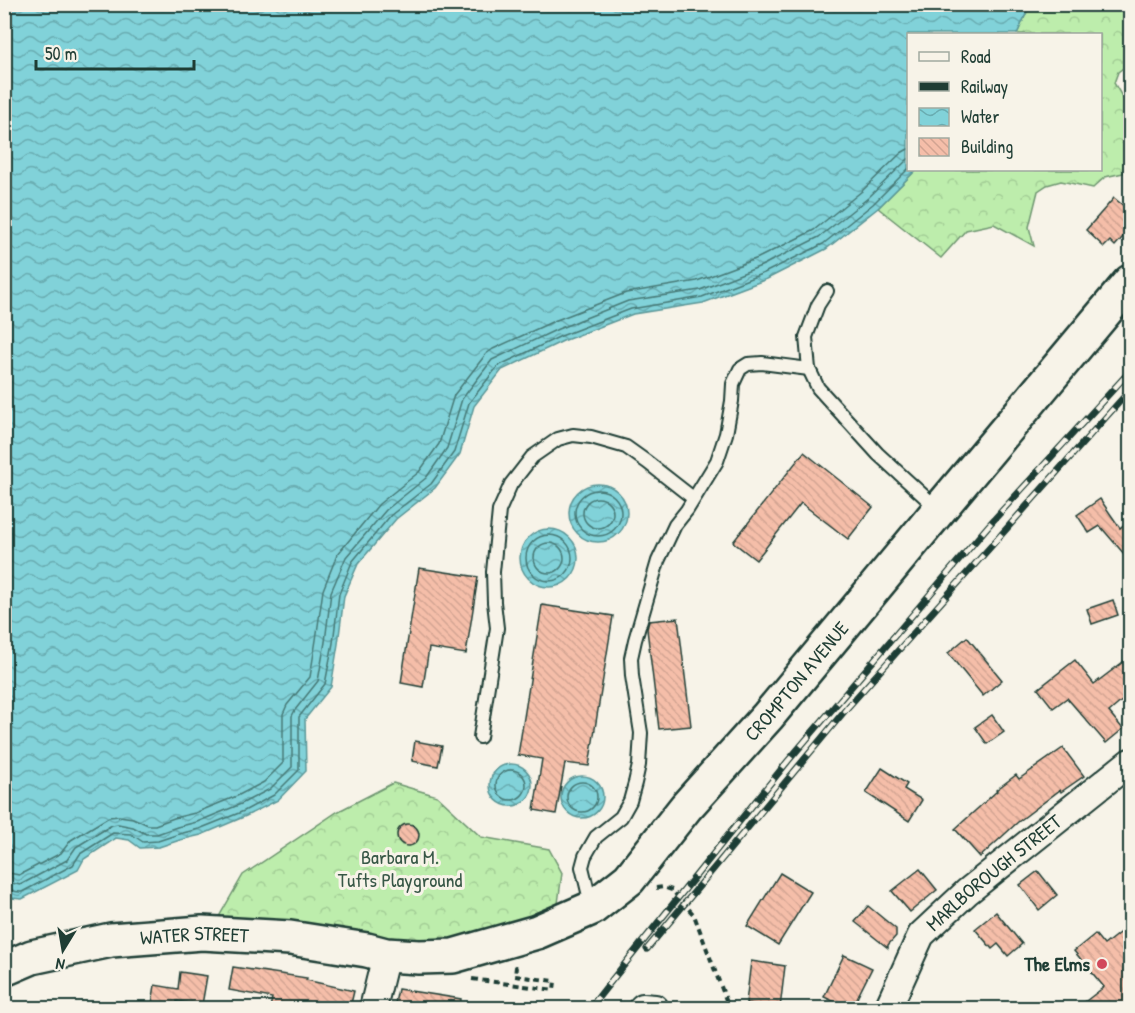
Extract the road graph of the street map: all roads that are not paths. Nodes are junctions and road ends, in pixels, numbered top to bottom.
1 (1131, 282) edge
2 (827, 291) dead end
3 (809, 369) junction
4 (693, 498) junction
5 (939, 510) junction
6 (480, 736) dead end
7 (1131, 762) edge
8 (592, 908) junction
9 (386, 955) junction
10 (4, 969) edge
11 (373, 1008) edge
12 (888, 1008) edge

1 - 5 street, CROMPTON AVENUE
2 - 3 lane
3 - 4 lane
3 - 5 lane
4 - 6 lane
4 - 8 lane
5 - 8 street, CROMPTON AVENUE
7 - 12 street, MARLBOROUGH STREET
8 - 9 street, CROMPTON AVENUE
9 - 10 street, WATER STREET
9 - 11 street

